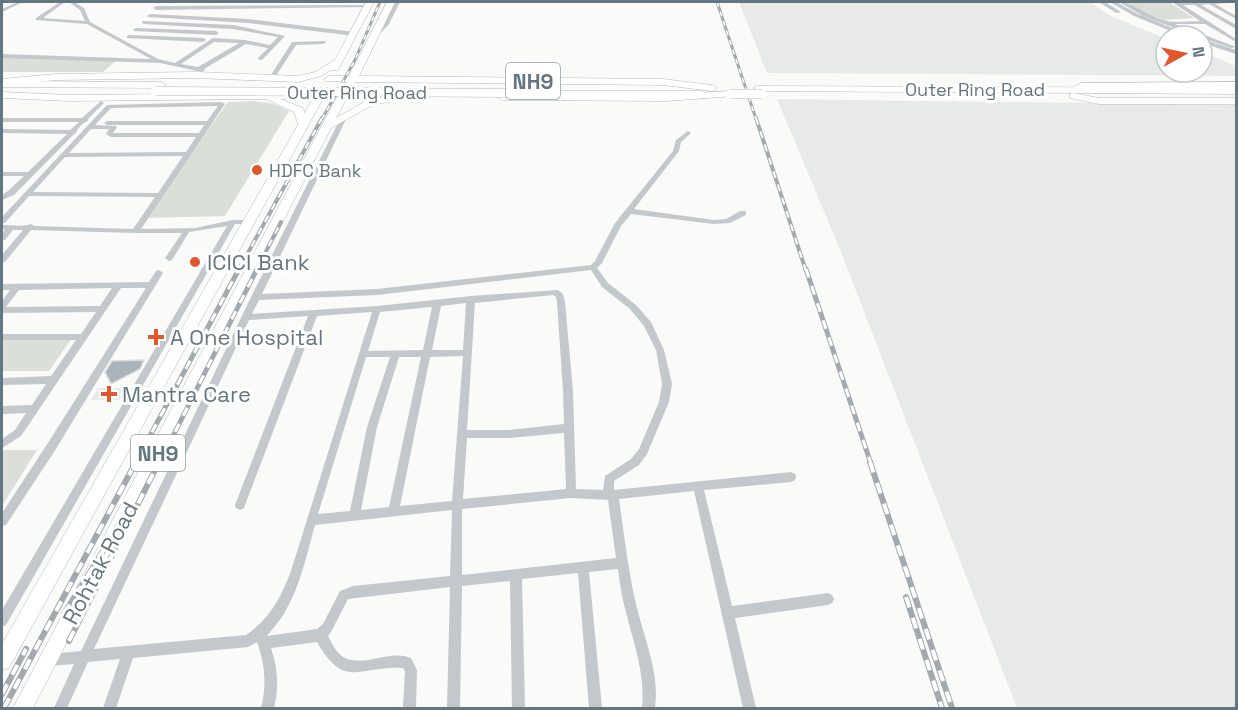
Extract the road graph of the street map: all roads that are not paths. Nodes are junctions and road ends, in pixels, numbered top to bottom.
1 (10, 2) edge
2 (21, 2) edge
3 (35, 2) edge
4 (53, 2) edge
5 (63, 2) edge
6 (71, 2) edge
7 (162, 2) edge
8 (391, 2) edge
9 (397, 2) edge
10 (1102, 2) edge
11 (1113, 2) edge
12 (1121, 2) edge
13 (1224, 2) edge
14 (2, 3) edge
15 (1176, 3) edge
16 (1197, 3) junction
17 (1209, 3) edge
18 (1229, 3) edge
19 (369, 4) edge
20 (156, 8) junction
21 (2, 11) edge
22 (150, 16) junction
23 (1236, 18) edge
24 (144, 22) junction
25 (1205, 22) junction
26 (88, 23) junction
27 (1164, 23) joint
28 (1159, 24) edge
29 (1154, 27) edge
30 (1236, 27) edge
31 (136, 30) junction
32 (216, 33) dead end
33 (354, 34) junction
34 (374, 37) junction
35 (127, 39) junction
36 (203, 40) dead end
37 (1214, 41) edge
38 (245, 42) junction
39 (323, 42) dead end
40 (1214, 45) edge
41 (1236, 46) edge
42 (271, 47) junction
43 (2, 56) edge
44 (363, 58) junction
45 (260, 59) dead end
46 (160, 61) junction
47 (339, 61) junction
48 (177, 64) junction
49 (273, 78) junction
50 (329, 79) junction
51 (354, 79) junction
52 (390, 80) junction
53 (426, 80) junction
54 (2, 83) edge
55 (1236, 86) edge
56 (158, 88) junction
57 (712, 91) junction
58 (1073, 93) junction
59 (1105, 93) junction
60 (3, 94) edge
61 (320, 95) junction
62 (344, 95) junction
63 (258, 96) junction
64 (404, 96) junction
65 (420, 96) junction
66 (1236, 99) edge
67 (101, 103) dead end
68 (345, 115) junction
69 (2, 120) edge
70 (89, 123) junction
71 (209, 123) junction
72 (303, 125) junction
73 (327, 126) junction
74 (2, 131) edge
75 (74, 132) junction
76 (688, 133) dead end
77 (201, 135) junction
78 (188, 154) junction
79 (63, 155) junction
80 (2, 174) edge
81 (30, 174) junction
82 (27, 194) junction
83 (160, 195) junction
84 (2, 198) edge
85 (294, 204) junction
86 (629, 211) junction
87 (743, 213) dead end
88 (2, 221) edge
89 (240, 222) junction
90 (12, 226) junction
91 (31, 226) junction
92 (2, 227) edge
93 (187, 230) junction
94 (135, 231) junction
95 (2, 238) edge
96 (169, 258) dead end
97 (2, 260) edge
98 (593, 267) junction
99 (159, 273) dead end
100 (151, 285) junction
101 (118, 286) junction
102 (2, 287) edge
103 (17, 287) junction
104 (255, 297) junction
105 (471, 299) junction
106 (437, 303) junction
107 (2, 308) edge
108 (101, 309) junction
109 (377, 309) junction
110 (314, 313) junction
111 (246, 317) junction
112 (81, 337) junction
113 (2, 338) edge
114 (396, 353) junction
115 (425, 353) junction
116 (467, 353) junction
117 (363, 354) junction
118 (53, 380) junction
119 (2, 381) edge
120 (34, 409) junction
121 (2, 410) edge
122 (569, 428) junction
123 (461, 434) junction
124 (2, 444) edge
125 (791, 477) dead end
126 (698, 486) junction
127 (571, 493) junction
128 (611, 495) junction
129 (240, 505) dead end
130 (457, 506) junction
131 (393, 512) junction
132 (354, 516) junction
133 (311, 520) junction
134 (2, 521) edge
135 (623, 563) junction
136 (583, 567) junction
137 (516, 574) junction
138 (456, 580) junction
139 (828, 599) dead end
140 (728, 613) junction
141 (2, 621) edge
142 (320, 634) junction
143 (262, 639) junction
144 (128, 653) junction
145 (85, 656) junction
146 (49, 660) junction
147 (2, 661) edge
148 (23, 708) edge
149 (60, 708) edge
150 (110, 708) edge
151 (268, 708) edge
152 (410, 708) edge
153 (454, 708) edge
154 (519, 708) edge
155 (596, 708) edge
156 (649, 708) edge
157 (750, 708) edge

1 - 14 street
2 - 21 street
3 - 4 street
5 - 26 street
6 - 26 street
7 - 20 street
8 - 34 highway, Rohtak Road / NH9
9 - 34 street
10 - 29 street
11 - 28 street
12 - 27 street
13 - 17 street
13 - 18 street
15 - 16 street
15 - 25 street
16 - 17 street
16 - 30 street
17 - 23 street
19 - 20 street
19 - 33 highway, Rohtak Road / NH9
20 - 22 street
22 - 24 street
22 - 33 street
24 - 31 street
24 - 42 street
25 - 27 street
25 - 41 street
26 - 35 street
31 - 32 street
31 - 35 street
33 - 47 highway, Rohtak Road / NH9
34 - 44 highway, Rohtak Road / NH9
35 - 36 street
35 - 46 street
37 - 41 street
38 - 42 street
38 - 48 street
38 - 48 street
39 - 49 street
40 - 41 street
42 - 45 street
43 - 46 street
44 - 51 highway, Rohtak Road / NH9
44 - 52 highway
46 - 48 street
47 - 49 highway
47 - 50 highway, Rohtak Road / NH9
49 - 54 highway
50 - 51 highway, Outer Ring Road
50 - 61 highway, Rohtak Road / NH9
51 - 52 highway, Outer Ring Road / NH9
51 - 62 highway, Rohtak Road / NH9
52 - 53 highway, Outer Ring Road / NH9
53 - 57 highway, Outer Ring Road / NH9
53 - 65 highway
54 - 56 main road, Outer Ring Road
55 - 58 main road, Outer Ring Road
55 - 59 highway
56 - 57 main road, Outer Ring Road, bridge
56 - 60 main road, Outer Ring Road
57 - 58 highway, Outer Ring Road, bridge
57 - 65 highway, Outer Ring Road / NH9
58 - 59 highway
58 - 66 main road
59 - 66 highway
60 - 63 highway, Outer Ring Road
61 - 62 highway, Outer Ring Road / NH9
61 - 63 highway, Outer Ring Road
61 - 72 main road, Rohtak Road / NH9
62 - 64 highway, Outer Ring Road / NH9
62 - 73 main road, Rohtak Road / NH9
63 - 72 highway
64 - 65 highway, Outer Ring Road / NH9
64 - 68 highway
67 - 70 street
68 - 73 highway
68 - 85 street
69 - 70 street
70 - 71 street
70 - 71 street
70 - 75 street
70 - 77 street
70 - 79 street
71 - 77 street
72 - 89 main road, Rohtak Road / NH9
73 - 85 main road, Rohtak Road / NH9
74 - 75 street
75 - 81 street
76 - 86 street
77 - 78 street
78 - 79 street
78 - 83 street
79 - 82 street
80 - 81 street
81 - 84 street
82 - 83 street
82 - 88 street
83 - 94 street
85 - 104 street
85 - 146 main road, Rohtak Road / NH9
86 - 87 street
86 - 98 street
89 - 93 street
89 - 141 street
89 - 147 main road, Rohtak Road / NH9
90 - 91 street
90 - 92 street
90 - 95 street
91 - 94 street
91 - 97 street
93 - 94 street
93 - 96 street
98 - 104 street
98 - 128 street
99 - 100 street
100 - 101 street
100 - 134 street
101 - 103 street
101 - 108 street
102 - 103 street
103 - 107 street
104 - 111 street
105 - 106 street
105 - 116 street
105 - 122 street
106 - 109 street
106 - 115 street
107 - 108 street
108 - 112 street
109 - 110 street
109 - 117 street
110 - 111 street
110 - 129 street
111 - 145 street
112 - 113 street
112 - 118 street
114 - 115 street
114 - 117 street
114 - 132 street
115 - 116 street
115 - 131 street
116 - 123 street
117 - 133 street
118 - 119 street
118 - 120 street
120 - 121 street
120 - 124 street
122 - 123 street
122 - 127 street
123 - 130 street
125 - 126 street
126 - 128 street
126 - 140 street
127 - 128 street
127 - 130 street
128 - 135 street
130 - 131 street
130 - 138 street
131 - 132 street
132 - 133 street
133 - 143 street
135 - 136 street
135 - 156 street
136 - 137 street
136 - 155 street
137 - 138 street
137 - 154 street
138 - 142 street
138 - 153 street
139 - 140 street
140 - 157 street
142 - 143 street
142 - 152 street
143 - 144 street
143 - 151 street
144 - 145 street
144 - 150 street
145 - 146 street
145 - 149 street
146 - 148 main road, Rohtak Road / NH9

